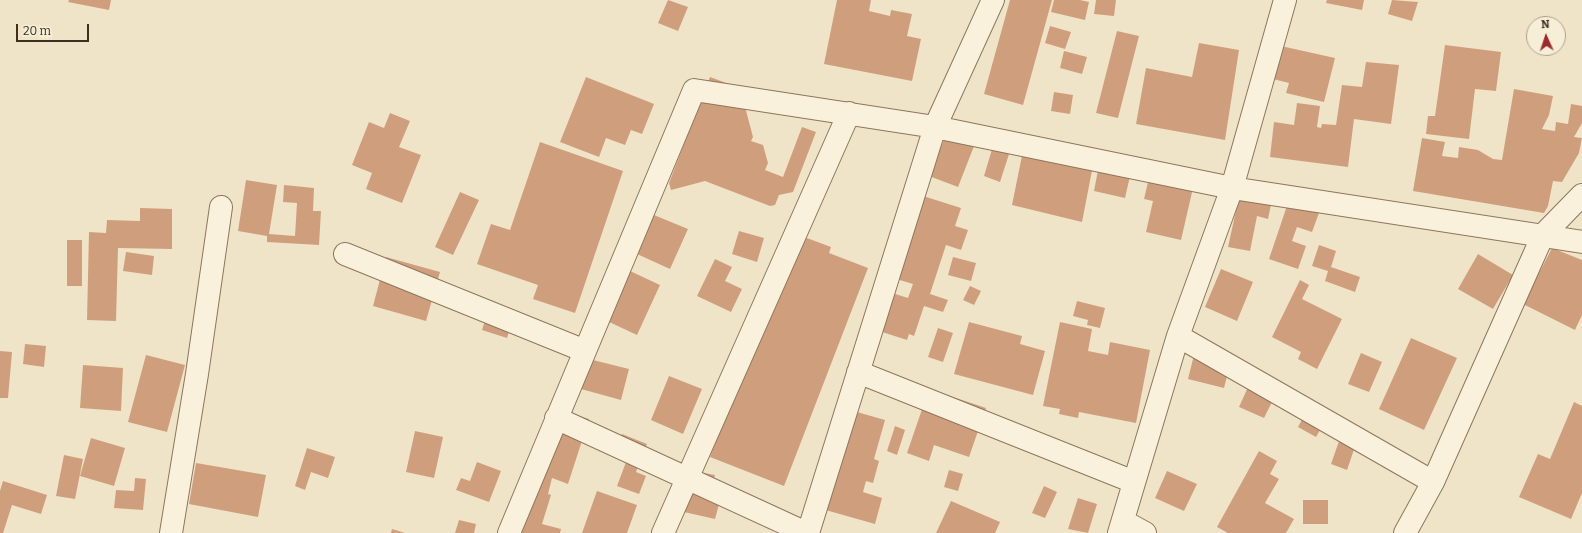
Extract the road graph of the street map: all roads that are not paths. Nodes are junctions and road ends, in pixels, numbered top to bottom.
1 (993, 0) edge
2 (1285, 0) edge
3 (849, 113) junction
4 (935, 127) junction
5 (1232, 188) junction
6 (1582, 195) edge
7 (221, 207) dead end
8 (1543, 235) junction
9 (1582, 242) edge
10 (345, 254) dead end
11 (1178, 336) junction
12 (585, 351) junction
13 (858, 372) junction
14 (556, 418) junction
15 (687, 478) junction
16 (1134, 482) junction
17 (1433, 482) junction
18 (1121, 527) edge
19 (171, 533) edge
20 (509, 533) edge
21 (663, 533) edge
22 (807, 533) edge
23 (1145, 533) edge
24 (1405, 533) edge

1 - 4 street
2 - 5 street
3 - 4 street
3 - 12 street
3 - 15 street
4 - 5 street
4 - 13 street
5 - 8 street
5 - 11 street
6 - 8 street
7 - 19 street
8 - 9 street
8 - 17 street
10 - 12 street
11 - 16 street
11 - 17 street
12 - 14 street
13 - 16 street
13 - 22 street
14 - 15 street
14 - 20 street
15 - 21 street
15 - 22 street
16 - 18 street
17 - 24 street
18 - 23 street

